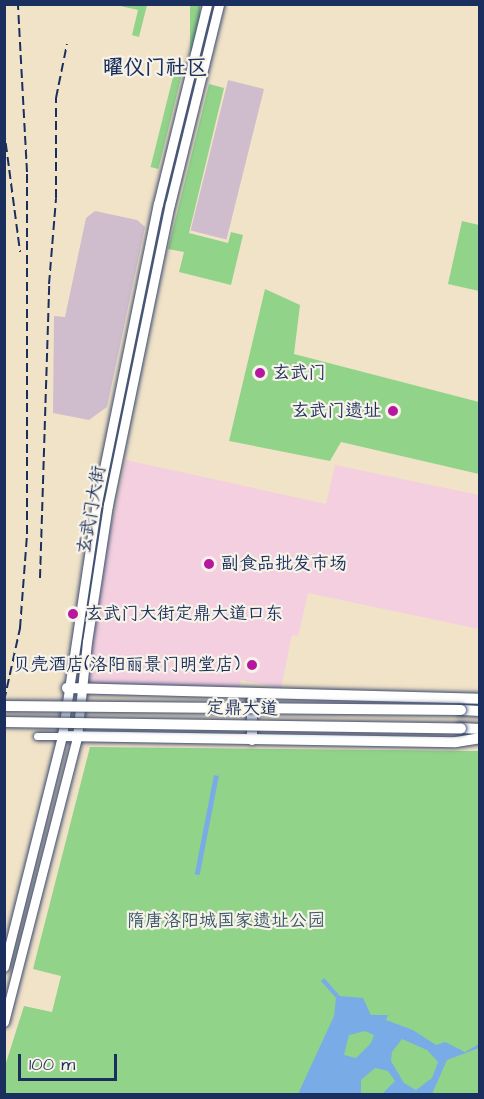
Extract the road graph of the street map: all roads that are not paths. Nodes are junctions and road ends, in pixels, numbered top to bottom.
1 (207, 4) edge
2 (219, 4) edge
3 (67, 688) junction
4 (81, 691) junction
5 (252, 694) junction
6 (480, 699) edge
7 (460, 705) junction
8 (4, 706) edge
9 (480, 711) edge
10 (4, 722) edge
11 (461, 728) junction
12 (480, 729) edge
13 (37, 736) dead end
14 (62, 736) junction
15 (77, 737) junction
16 (480, 738) edge
17 (252, 740) junction
18 (464, 740) junction
19 (4, 967) edge
20 (4, 1022) edge

1 - 3 main road, 玄武门大街
2 - 4 main road, 玄武门大街
3 - 4 main road
3 - 14 main road, 玄武门大街
4 - 5 main road
4 - 15 main road, 玄武门大街
5 - 7 main road
5 - 17 main road
6 - 7 main road
7 - 8 main road, 定鼎大道, bridge
7 - 9 main road, 定鼎大道
10 - 11 main road, 定鼎大道, bridge
11 - 12 main road, 定鼎大道
11 - 18 main road
13 - 14 street
14 - 15 main road
14 - 19 main road, 玄武门大街
15 - 17 main road
15 - 20 main road, 玄武门大街
16 - 18 main road
17 - 18 main road

